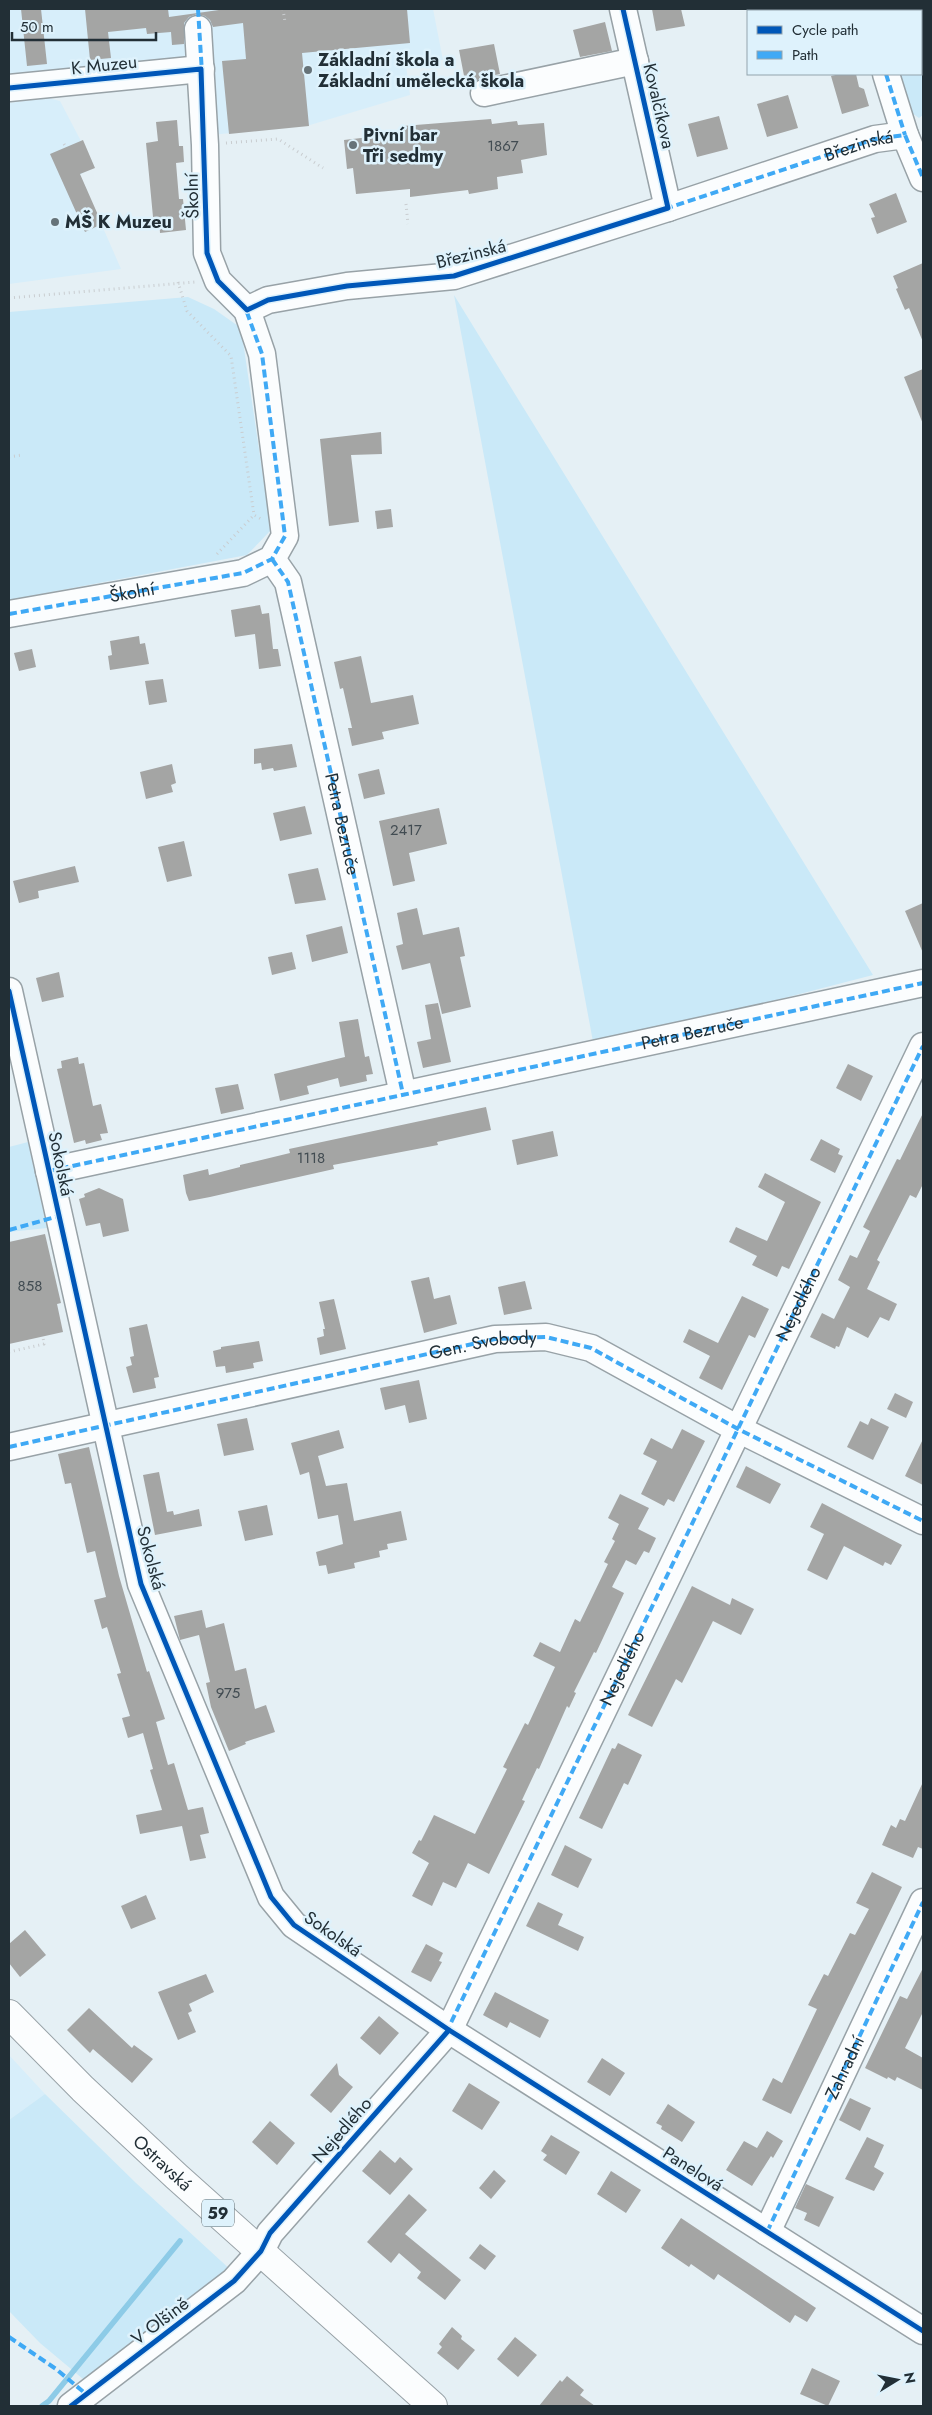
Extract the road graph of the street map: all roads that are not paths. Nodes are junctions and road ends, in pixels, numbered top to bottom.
1 (623, 9) edge
2 (198, 17) edge
3 (635, 61) junction
4 (201, 69) junction
5 (886, 75) edge
6 (9, 88) edge
7 (484, 93) dead end
8 (905, 134) junction
9 (923, 178) edge
10 (668, 208) junction
11 (247, 310) junction
12 (272, 559) junction
13 (9, 614) edge
14 (923, 983) edge
15 (9, 991) edge
16 (923, 1046) edge
17 (403, 1094) junction
18 (49, 1171) junction
19 (105, 1426) junction
20 (738, 1429) junction
21 (9, 1447) edge
22 (923, 1521) edge
23 (923, 1902) edge
24 (9, 2014) edge
25 (448, 2030) junction
26 (767, 2232) junction
27 (261, 2251) junction
28 (923, 2332) edge
29 (71, 2406) edge
30 (433, 2406) edge

1 - 3 street, Kovalčíkova
2 - 4 street, Školní
3 - 7 street
3 - 10 street, Kovalčíkova
4 - 6 street, K Muzeu
4 - 11 street, Školní
5 - 8 street
8 - 9 street, Březinská
8 - 10 street, Březinská
10 - 11 street, Březinská
11 - 12 street, Školní
12 - 13 street, Školní
12 - 17 street, Petra Bezruče
14 - 17 street, Petra Bezruče
15 - 18 street, Sokolská
16 - 20 street, Nejedlého
17 - 18 street, Petra Bezruče
18 - 19 street, Sokolská
19 - 20 street, Gen. Svobody
19 - 21 street, Gen. Svobody
19 - 25 street, Sokolská
20 - 22 street, Gen. Svobody
20 - 25 street, Nejedlého
23 - 26 street, Zahradní
24 - 27 main road, Ostravská / 59
25 - 26 street, Panelová
25 - 27 street, Nejedlého
26 - 28 street, Panelová
27 - 29 street, V Olšině
27 - 30 main road, Ostravská / 59

